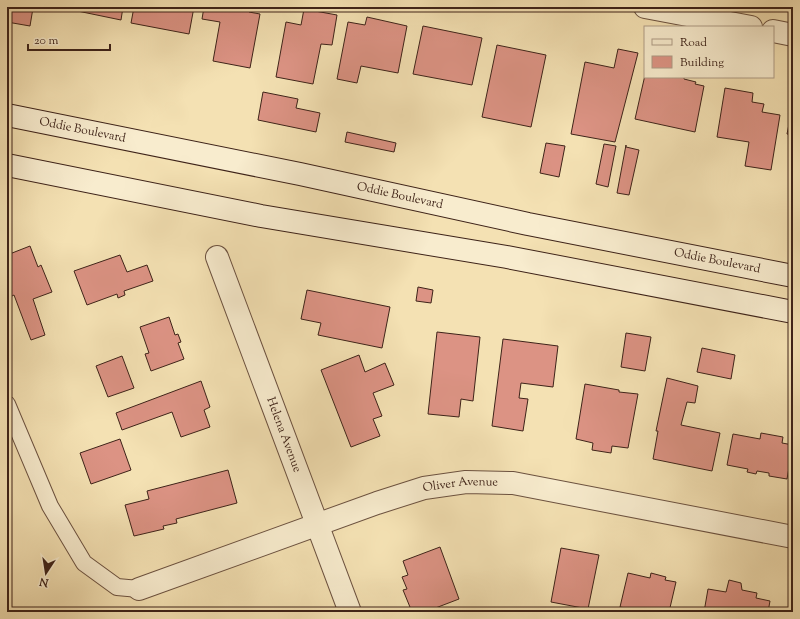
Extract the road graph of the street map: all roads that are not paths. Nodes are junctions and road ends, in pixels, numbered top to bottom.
1 (646, 7) edge
2 (746, 26) edge
3 (774, 31) edge
4 (793, 35) edge
5 (7, 115) edge
6 (7, 165) edge
7 (216, 257) dead end
8 (793, 276) edge
9 (793, 312) edge
10 (7, 404) edge
11 (317, 525) junction
12 (793, 537) edge
13 (140, 589) joint
14 (350, 612) edge

1 - 2 main road
3 - 4 main road
5 - 8 main road, Oddie Boulevard
6 - 9 main road
7 - 11 main road, Helena Avenue
10 - 13 lane
11 - 12 main road, Oliver Avenue
11 - 13 main road, Oliver Avenue
11 - 14 main road, Helena Avenue

